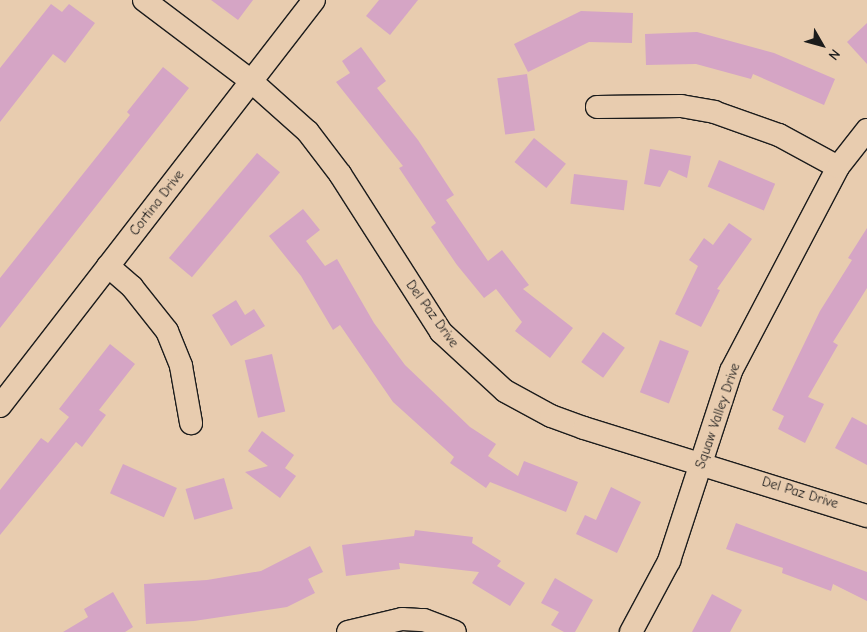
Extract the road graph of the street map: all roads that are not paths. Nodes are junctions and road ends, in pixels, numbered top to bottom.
1 (144, 0) edge
2 (314, 0) edge
3 (252, 81) junction
4 (597, 107) dead end
5 (867, 130) edge
6 (838, 167) junction
7 (108, 266) junction
8 (0, 406) edge
9 (191, 423) dead end
10 (701, 462) junction
11 (867, 516) edge
12 (348, 632) edge
13 (455, 632) edge
14 (631, 632) edge

1 - 3 street, Del Paz Drive
2 - 3 street, Cortina Drive
3 - 7 street, Cortina Drive
3 - 10 street, Del Paz Drive
4 - 6 street
5 - 6 street, Squaw Valley Drive
6 - 10 street, Squaw Valley Drive
7 - 8 street, Cortina Drive
7 - 9 street
10 - 11 street, Del Paz Drive
10 - 14 street, Squaw Valley Drive
12 - 13 street

